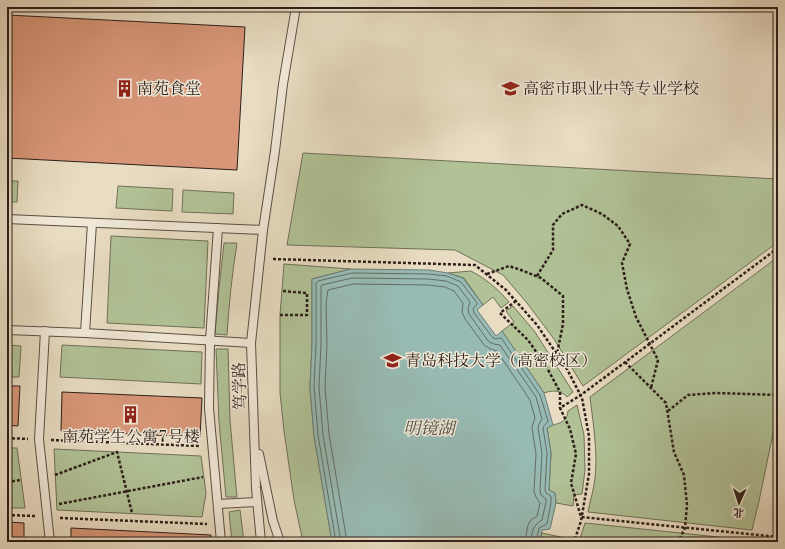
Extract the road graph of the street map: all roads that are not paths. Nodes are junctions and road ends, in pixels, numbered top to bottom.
1 (296, 7) edge
2 (7, 218) edge
3 (92, 223) junction
4 (218, 228) junction
5 (263, 230) junction
6 (7, 330) edge
7 (45, 331) junction
8 (85, 333) junction
9 (210, 340) junction
10 (251, 343) junction
11 (254, 433) junction
12 (257, 502) junction
13 (218, 504) junction
14 (50, 542) edge
15 (221, 542) edge
16 (261, 542) edge
17 (280, 542) edge

1 - 5 lane, 笃学路
2 - 3 lane
3 - 4 lane
3 - 8 lane
4 - 5 lane
4 - 9 lane
5 - 10 lane, 笃学路
6 - 7 lane
7 - 8 lane
7 - 14 lane
8 - 9 lane
9 - 10 lane
9 - 13 lane
10 - 11 lane, 笃学路
11 - 12 lane, 笃学路
11 - 17 lane
12 - 13 lane
12 - 16 lane, 笃学路
13 - 15 lane

